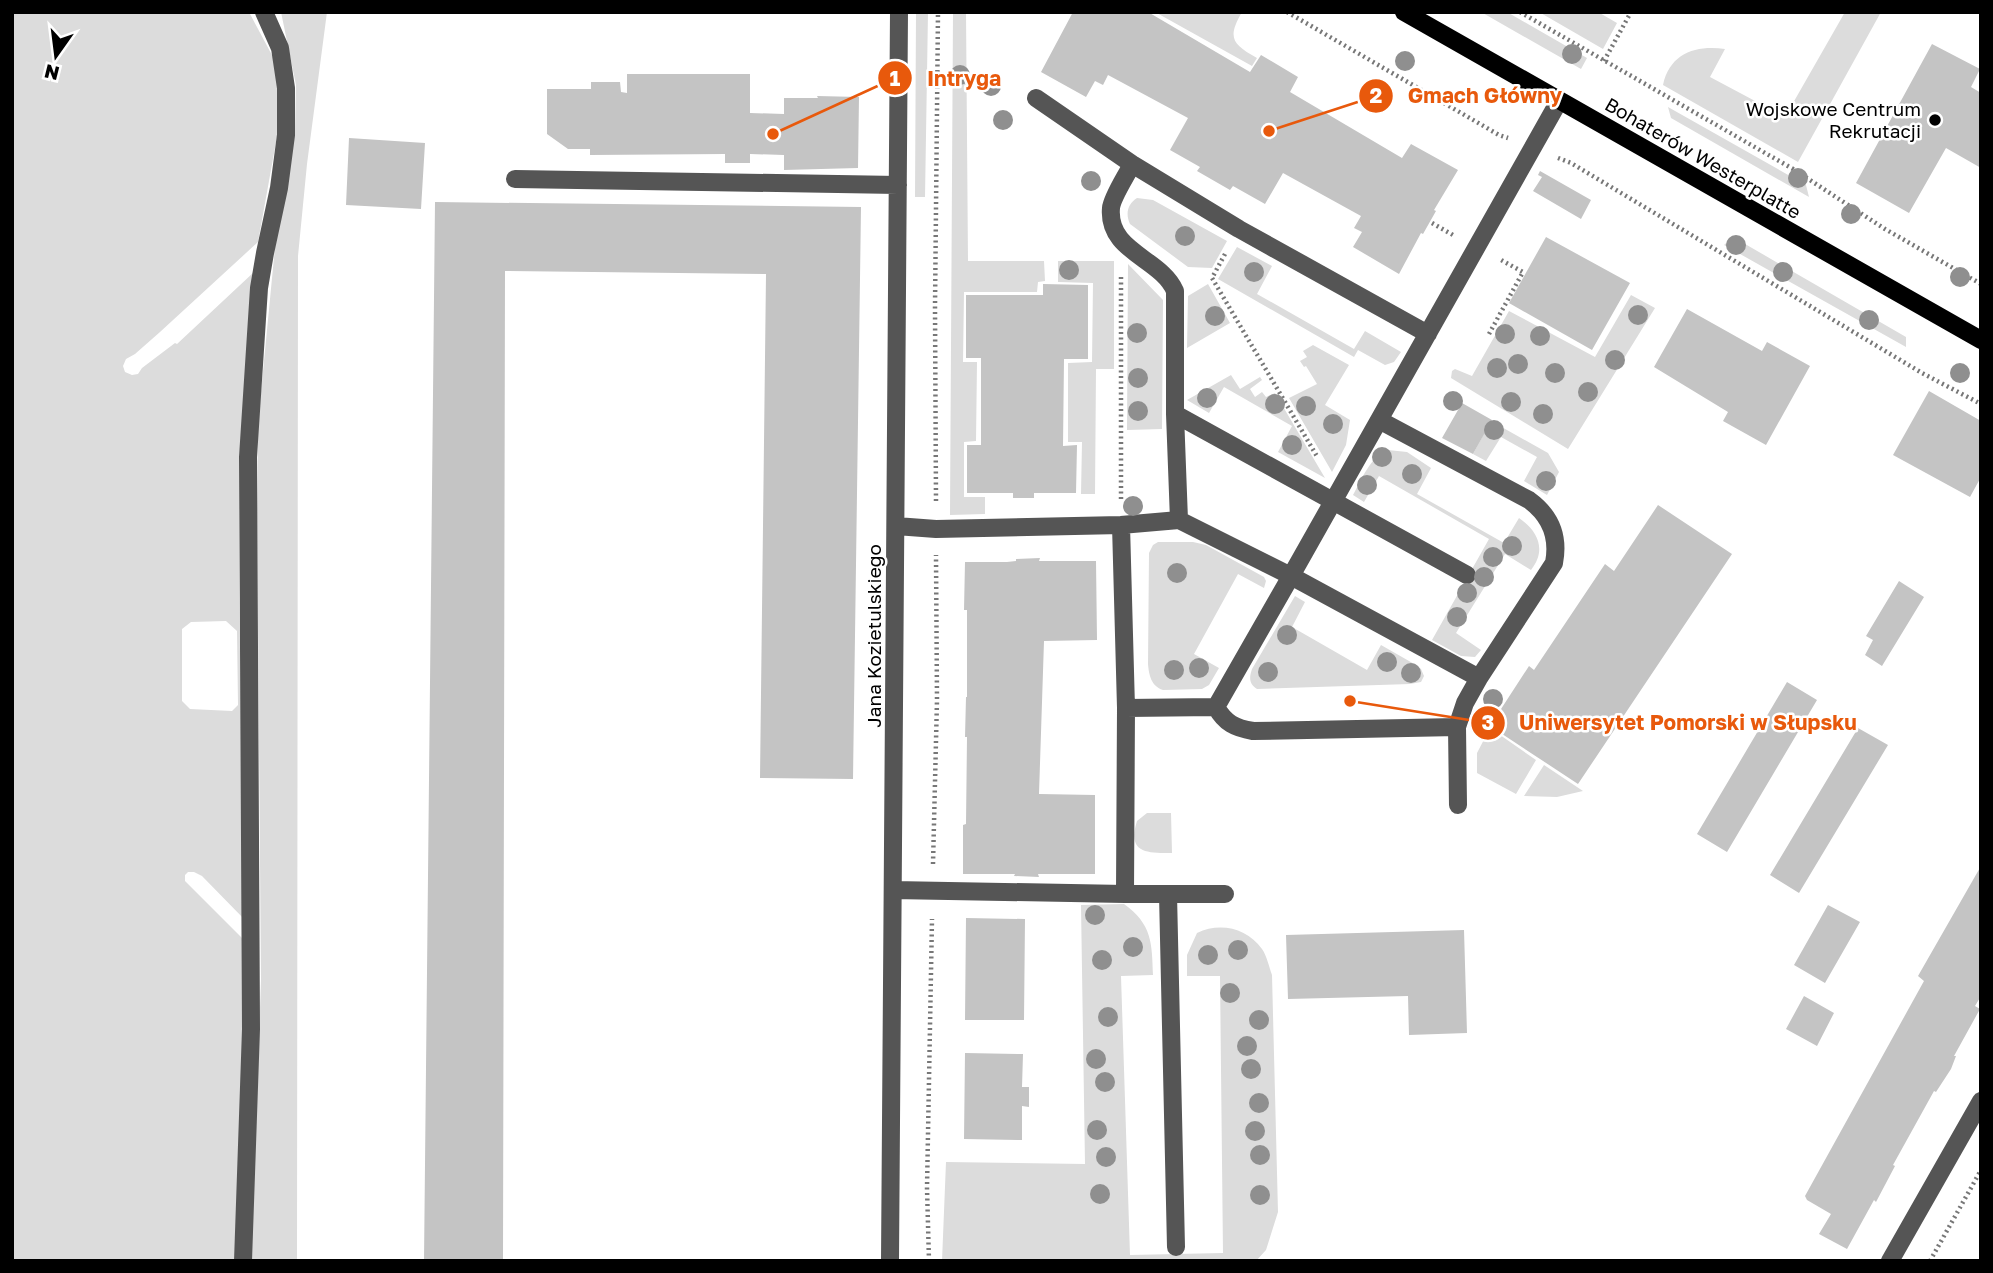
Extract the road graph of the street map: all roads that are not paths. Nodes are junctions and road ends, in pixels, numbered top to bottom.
1 (264, 12) edge
2 (899, 12) edge
3 (1404, 12) edge
4 (1036, 98) dead end
5 (1559, 101) junction
6 (1132, 164) junction
7 (515, 179) dead end
8 (898, 185) junction
9 (1428, 334) junction
10 (1981, 340) edge
11 (1175, 414) junction
12 (1379, 420) junction
13 (1334, 501) junction
14 (1179, 520) junction
15 (1121, 525) junction
16 (895, 526) junction
17 (1467, 575) dead end
18 (1291, 576) junction
19 (1479, 678) junction
20 (1216, 707) junction
21 (1126, 708) junction
22 (1457, 727) junction
23 (1458, 805) dead end
24 (892, 890) junction
25 (1125, 894) junction
26 (1168, 894) junction
27 (1225, 894) dead end
28 (1981, 1101) edge
29 (1176, 1247) dead end
30 (243, 1261) edge
31 (890, 1261) edge
32 (1890, 1261) edge

1 - 30 street
2 - 8 street, Jana Kozietulskiego
3 - 5 main road, Bohaterów Westerplatte
4 - 6 street
5 - 9 street
5 - 10 main road, Bohaterów Westerplatte
6 - 9 street
6 - 11 street
7 - 8 street
8 - 16 street, Jana Kozietulskiego
9 - 12 street
11 - 13 street
11 - 14 street
12 - 13 street
12 - 19 street
13 - 17 street
13 - 18 street
14 - 15 street
14 - 18 street
15 - 16 street
15 - 21 street
16 - 24 street, Jana Kozietulskiego
18 - 19 street
18 - 20 street
19 - 22 street
20 - 21 street
20 - 22 street
21 - 25 street
22 - 23 street
24 - 25 street
24 - 31 street, Jana Kozietulskiego
25 - 26 street
26 - 27 street
26 - 29 street
28 - 32 street

